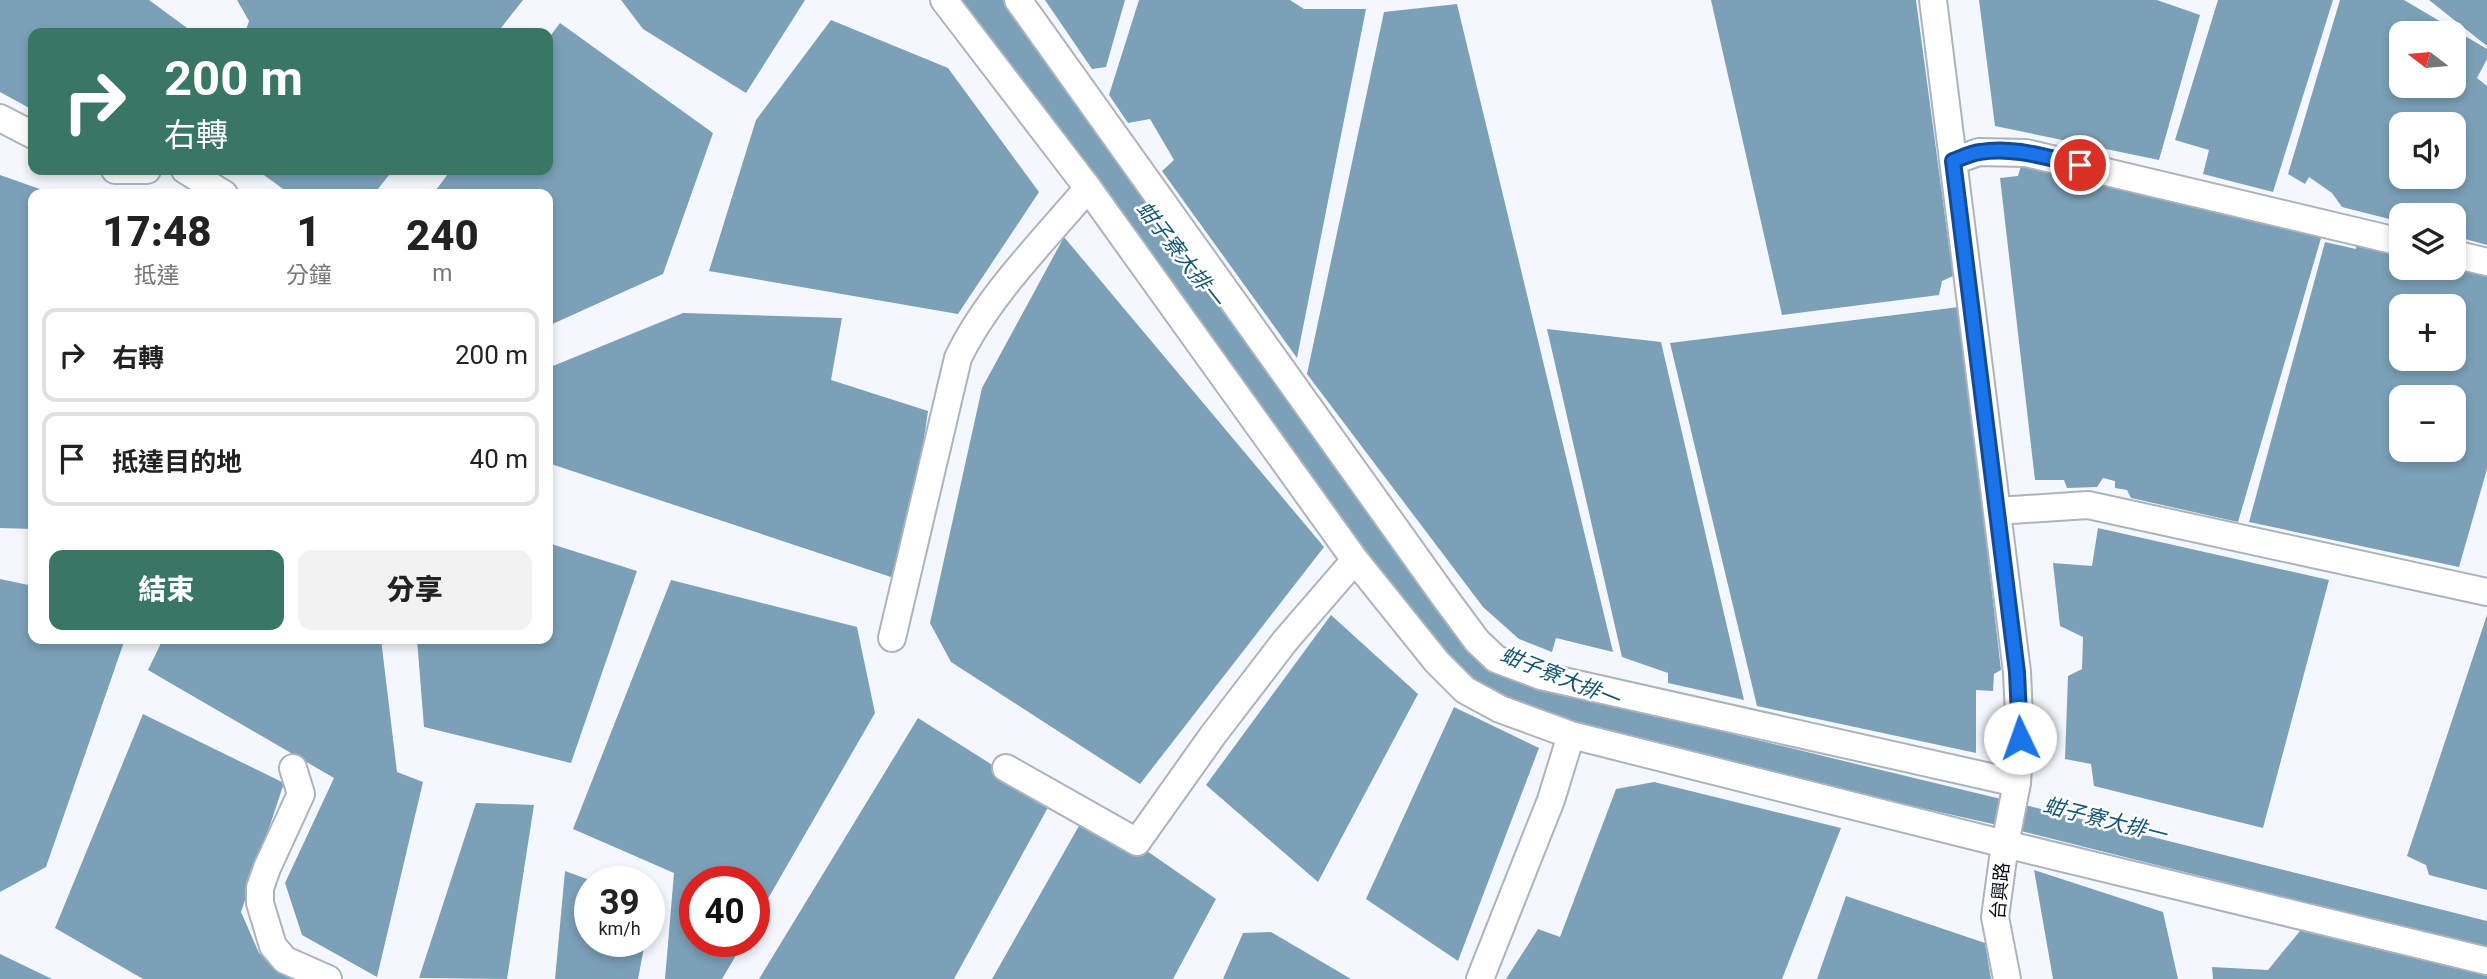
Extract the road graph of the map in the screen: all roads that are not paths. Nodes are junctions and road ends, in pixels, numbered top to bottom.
1 (944, 0) edge
2 (1018, 0) edge
3 (1933, 0) edge
4 (0, 118) edge
5 (28, 132) edge
6 (1953, 161) junction
7 (193, 175) edge
8 (1088, 188) junction
9 (216, 189) edge
10 (2389, 239) edge
11 (2466, 257) edge
12 (2487, 262) edge
13 (1997, 511) junction
14 (1355, 560) junction
15 (2487, 592) edge
16 (892, 638) dead end
17 (1571, 735) junction
18 (293, 768) dead end
19 (1006, 768) dead end
20 (2017, 783) junction
21 (2005, 844) junction
22 (2487, 961) edge
23 (328, 979) edge
24 (1480, 979) edge
25 (2007, 979) edge

1 - 8 street
2 - 20 street
3 - 6 street, 台興路
4 - 5 street
6 - 10 street
6 - 13 street, 台興路
7 - 9 street
8 - 14 street
8 - 16 street
11 - 12 street
13 - 15 street
13 - 20 street, 台興路
14 - 17 street
14 - 19 street
17 - 21 street
17 - 24 street
18 - 23 street
20 - 21 street, 台興路
21 - 22 street
21 - 25 street, 台興路

